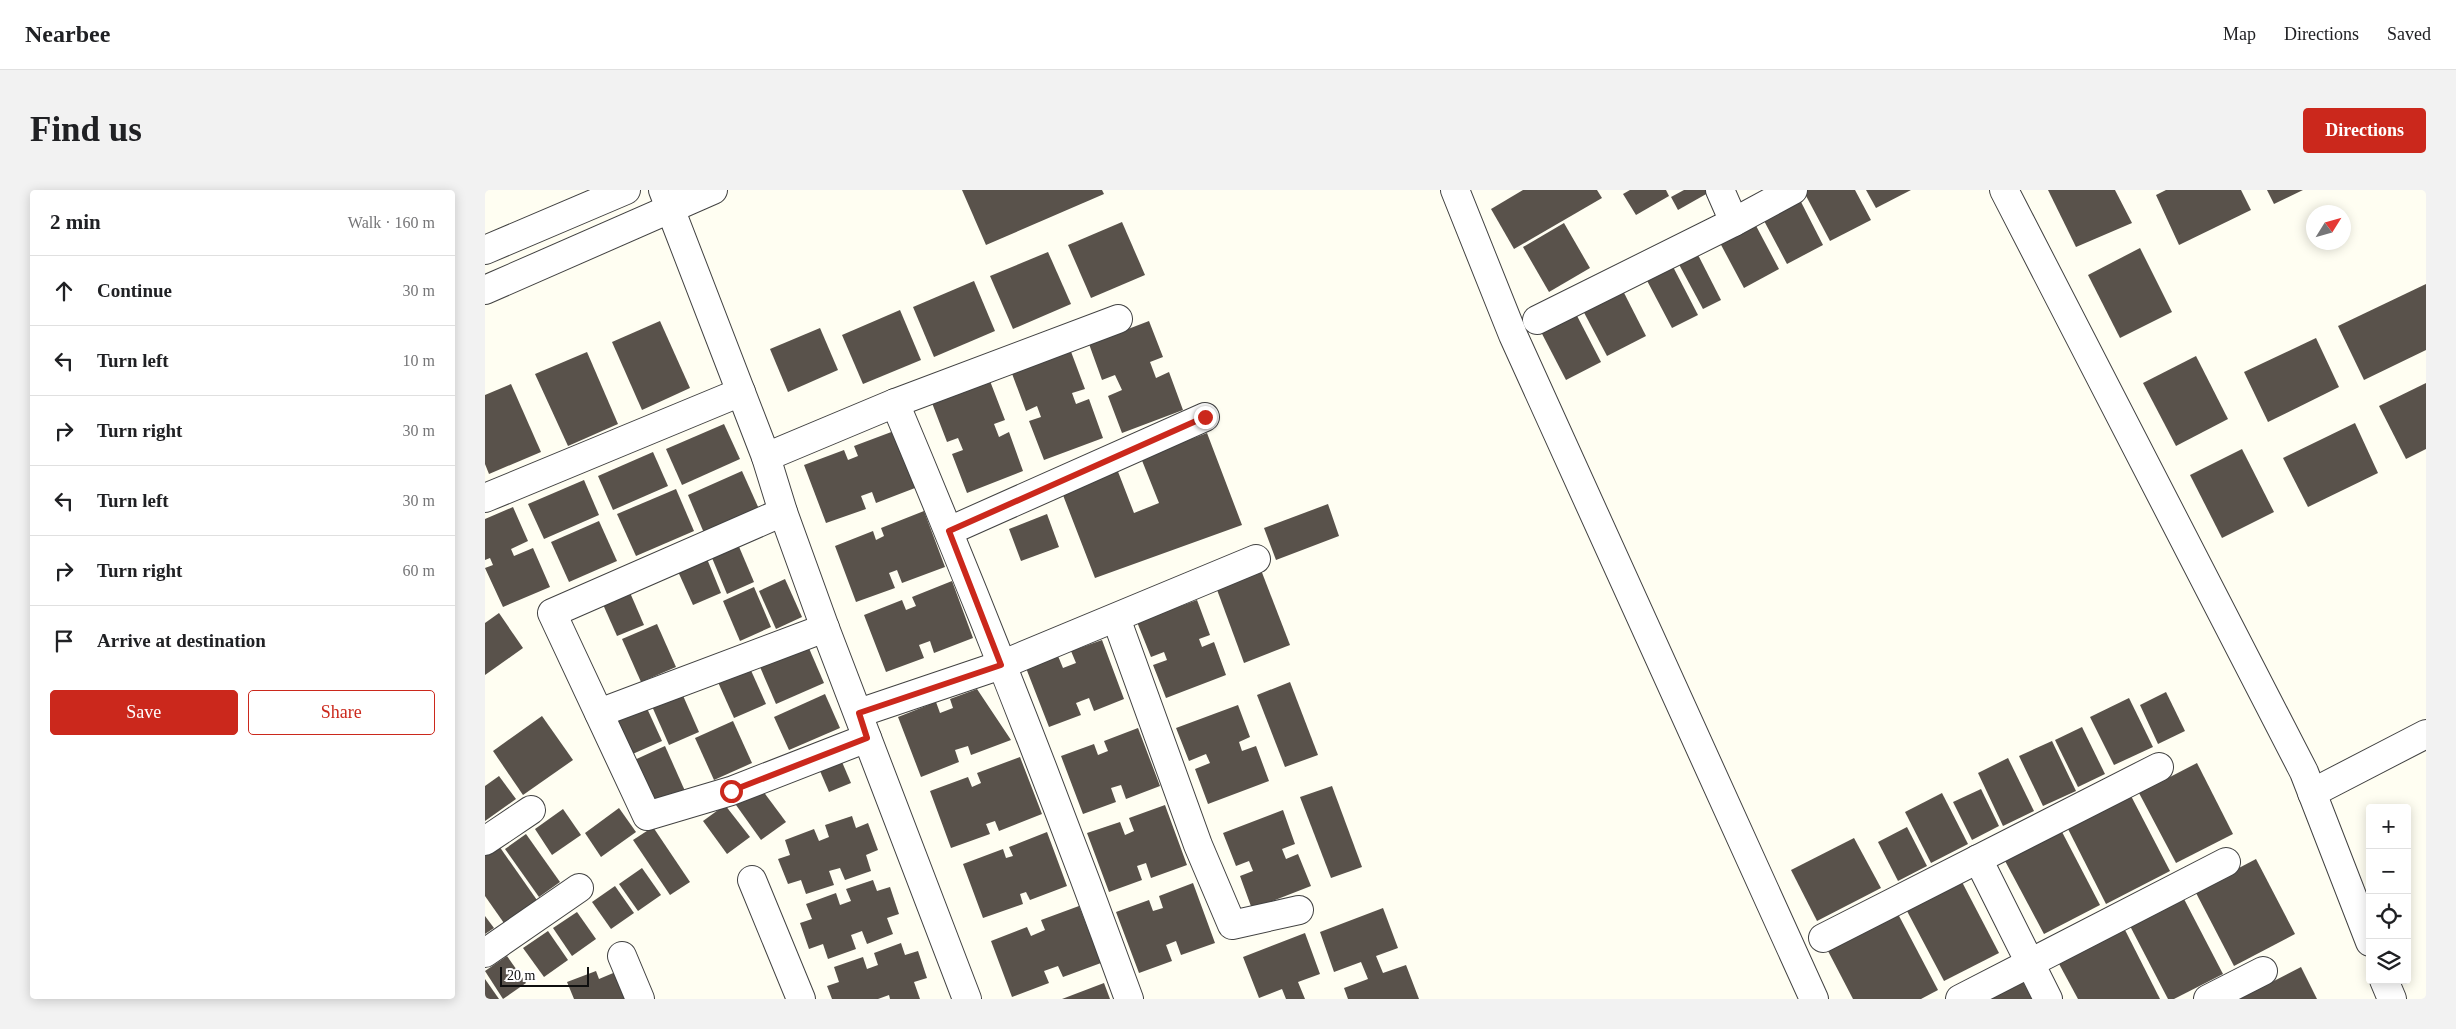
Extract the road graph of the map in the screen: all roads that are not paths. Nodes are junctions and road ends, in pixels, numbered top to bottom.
1 (626, 190) edge
2 (713, 190) edge
3 (1455, 190) edge
4 (1719, 190) edge
5 (1793, 190) edge
6 (2004, 190) edge
7 (667, 199) edge
8 (1734, 222) junction
9 (485, 250) edge
10 (485, 290) edge
11 (1118, 319) dead end
12 (1537, 320) dead end
13 (741, 392) junction
14 (895, 403) junction
15 (1205, 417) dead end
16 (766, 457) junction
17 (485, 498) edge
18 (783, 512) junction
19 (949, 531) junction
20 (1256, 559) dead end
21 (1116, 618) junction
22 (825, 628) junction
23 (1001, 665) junction
24 (599, 713) junction
25 (863, 725) junction
26 (2426, 734) edge
27 (2159, 767) dead end
28 (2312, 793) junction
29 (531, 810) dead end
30 (485, 841) edge
31 (1978, 859) junction
32 (2226, 862) dead end
33 (752, 880) dead end
34 (579, 888) dead end
35 (1299, 910) dead end
36 (1823, 938) dead end
37 (2369, 939) edge
38 (485, 953) edge
39 (622, 956) dead end
40 (2030, 963) junction
41 (2263, 970) dead end
42 (2386, 984) edge
43 (640, 999) edge
44 (801, 999) edge
45 (967, 999) edge
46 (1129, 999) edge
47 (1814, 999) edge
48 (1960, 999) edge
49 (2048, 999) edge
50 (2209, 999) edge
51 (2392, 999) edge

1 - 9 street
2 - 7 street
3 - 47 street
4 - 8 street
5 - 8 street
6 - 28 street
7 - 10 street
7 - 13 street
8 - 12 street
11 - 14 street
13 - 16 street
13 - 17 street
14 - 16 street
14 - 19 street
15 - 19 street
16 - 18 street
18 - 22 street
18 - 24 street
19 - 23 street
20 - 21 street
21 - 23 street
21 - 35 street
22 - 24 street
22 - 25 street
23 - 25 street
23 - 46 street
24 - 25 street
25 - 45 street
26 - 28 street
27 - 31 street
28 - 37 street
29 - 30 street
31 - 36 street
31 - 40 street
32 - 40 street
33 - 44 street
34 - 38 street
39 - 43 street
40 - 48 street
40 - 49 street
41 - 50 street
42 - 51 street

